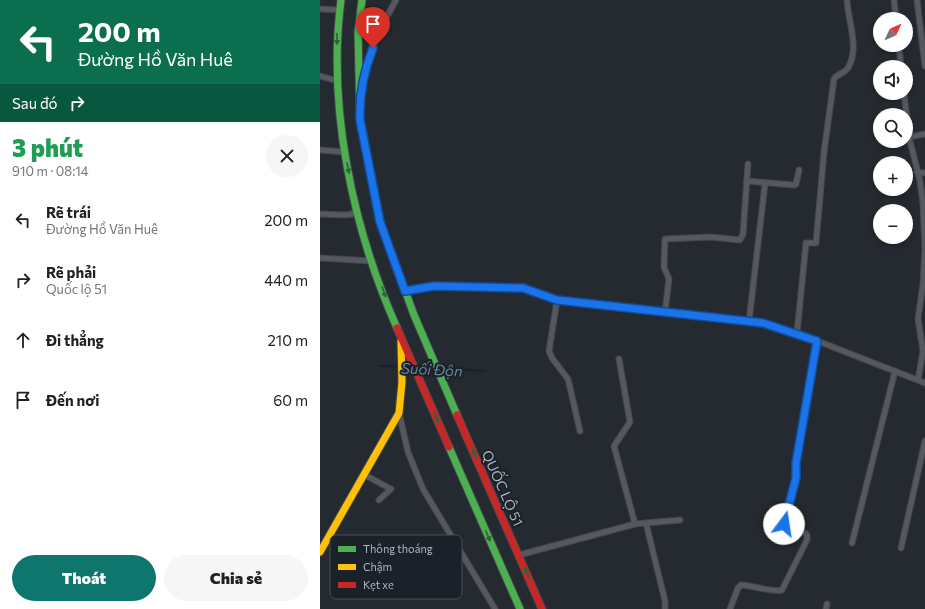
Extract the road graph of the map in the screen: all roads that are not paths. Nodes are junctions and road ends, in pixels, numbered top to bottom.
1 (341, 0) edge
2 (362, 0) edge
3 (396, 0) edge
4 (847, 0) edge
5 (894, 0) edge
6 (917, 0) edge
7 (320, 9) edge
8 (340, 10) junction
9 (895, 12) edge
10 (925, 66) edge
11 (320, 76) edge
12 (338, 81) junction
13 (359, 103) junction
14 (925, 134) edge
15 (913, 136) edge
16 (912, 148) edge
17 (320, 150) edge
18 (345, 152) junction
19 (748, 164) dead end
20 (799, 170) dead end
21 (917, 172) junction
22 (925, 173) edge
23 (747, 181) junction
24 (766, 184) junction
25 (320, 214) edge
26 (357, 214) junction
27 (925, 248) edge
28 (320, 258) edge
29 (372, 261) junction
30 (924, 284) edge
31 (405, 291) junction
32 (557, 300) junction
33 (665, 312) junction
34 (749, 321) junction
35 (797, 334) junction
36 (401, 337) junction
37 (817, 341) junction
38 (619, 359) dead end
39 (895, 371) junction
40 (918, 380) junction
41 (925, 383) edge
42 (399, 413) junction
43 (580, 431) dead end
44 (925, 441) edge
45 (365, 475) junction
46 (379, 500) dead end
47 (680, 520) dead end
48 (646, 523) junction
49 (635, 524) junction
50 (451, 535) edge
51 (852, 543) dead end
52 (902, 548) dead end
53 (320, 552) edge
54 (462, 554) edge
55 (519, 555) junction
56 (495, 609) edge
57 (520, 609) edge
58 (542, 609) edge
59 (665, 609) edge
60 (730, 609) edge

1 - 8 main road
2 - 13 main road
3 - 13 street
4 - 35 street
5 - 9 street
6 - 10 street
7 - 8 street
8 -> 12 main road
11 - 12 street
12 - 18 main road
13 - 31 main road
14 - 15 street
16 - 21 street
17 - 18 street
18 -> 26 main road
19 - 23 street
20 - 24 street
21 - 22 street
21 - 27 street
23 - 24 street
23 - 33 street
24 - 34 street
25 - 26 street
26 - 29 main road
27 - 30 street
28 - 29 street
29 -> 36 main road
30 - 40 street
31 - 32 street
55 -> 31 main road, QUỐC LỘ 51
32 - 33 street
32 - 43 street
33 - 34 street
34 - 35 street
35 - 37 street
36 - 42 main road
36 -> 57 main road
37 - 39 street
37 - 60 street
38 - 49 street
39 - 40 street
39 - 51 street
40 - 41 street
42 - 45 main road
42 - 50 street
44 - 52 street
45 - 46 street
45 - 53 main road
47 - 48 street
48 - 49 street
48 - 59 street
49 - 55 street
54 - 56 street
58 -> 55 main road, QUỐC LỘ 51

